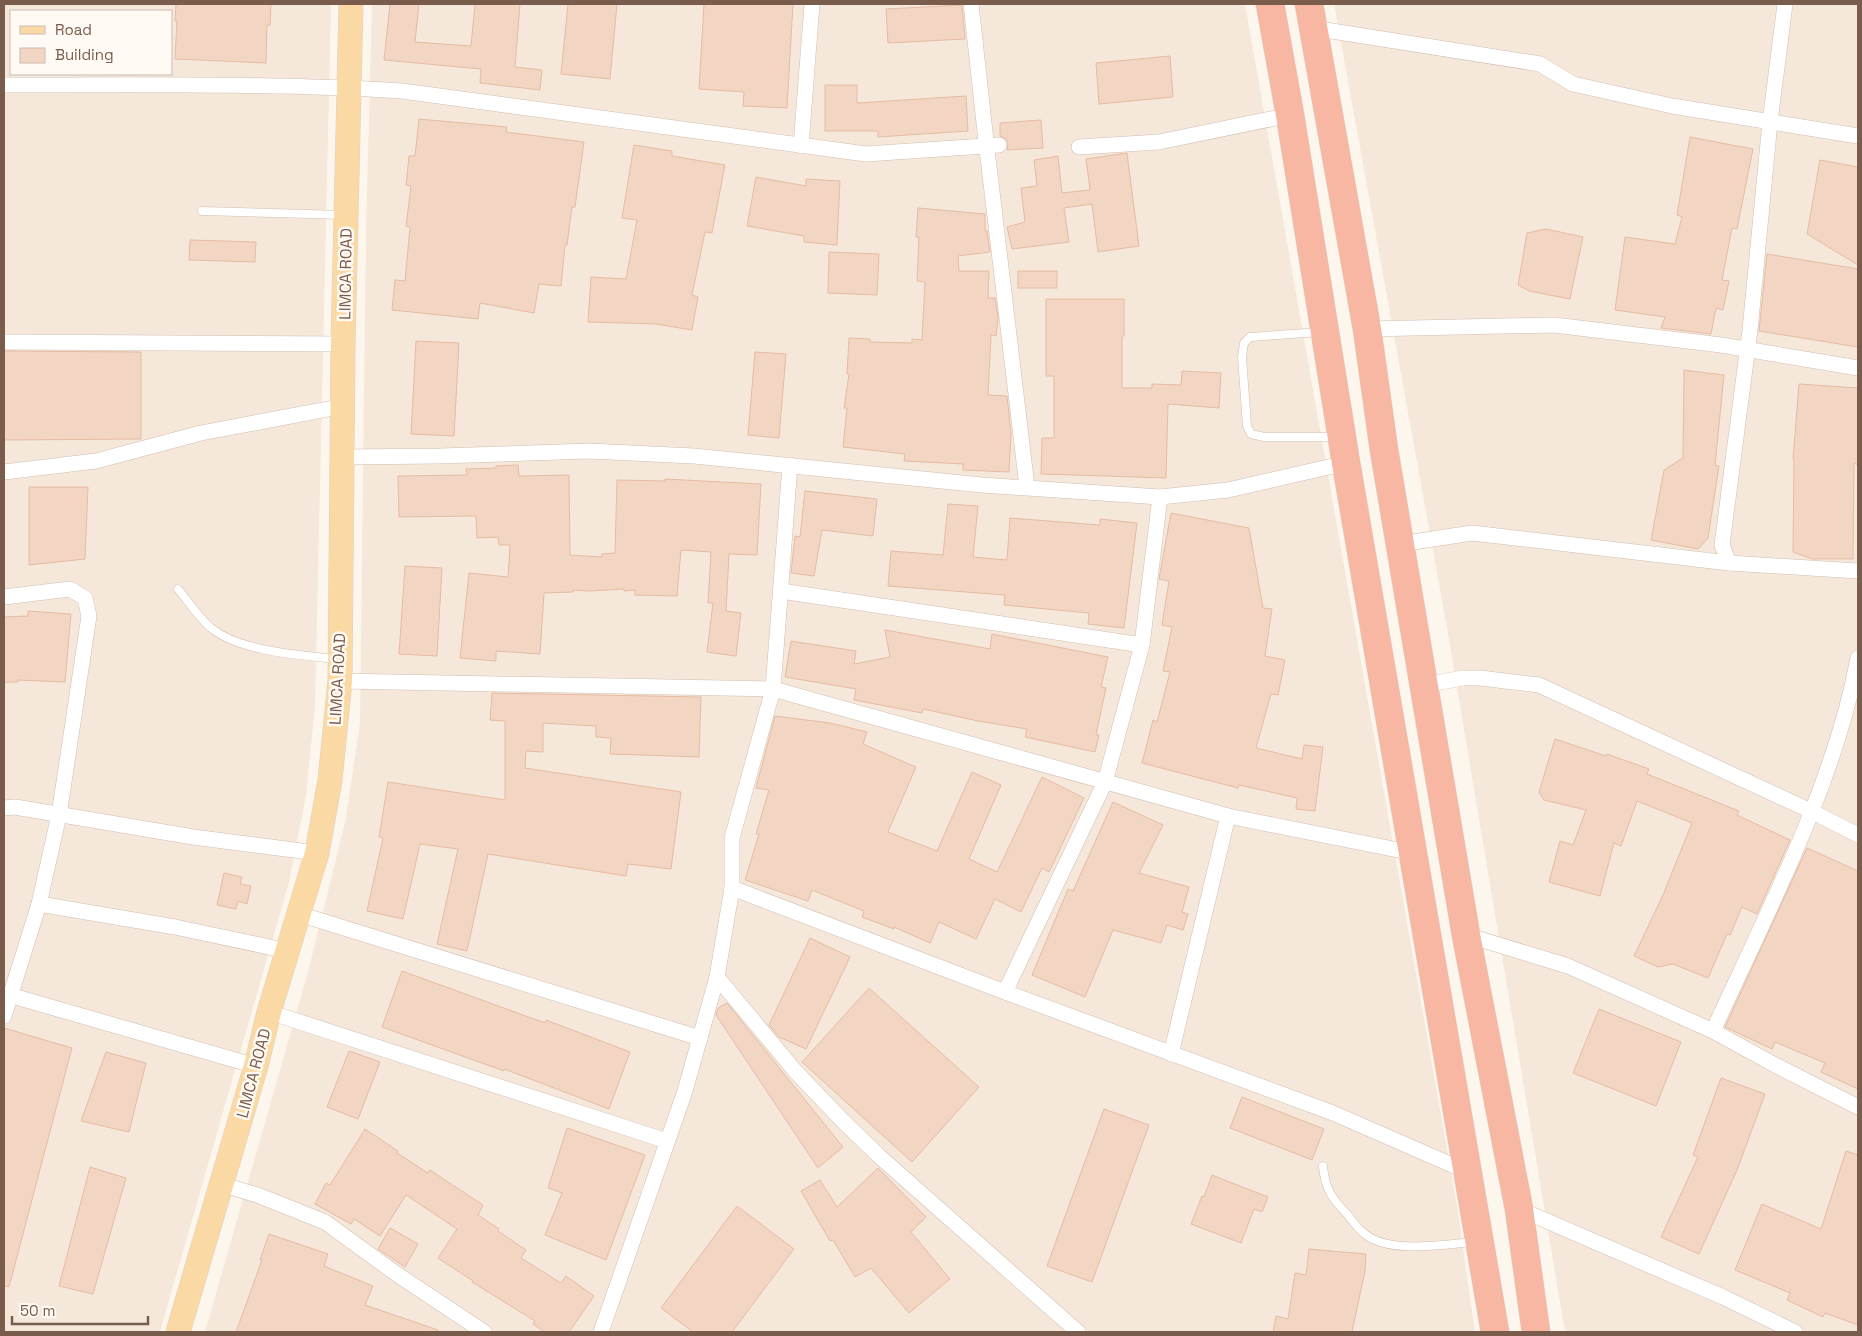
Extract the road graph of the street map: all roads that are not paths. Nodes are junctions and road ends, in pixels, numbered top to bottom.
1 (351, 4) edge
2 (812, 4) edge
3 (971, 4) edge
4 (1270, 4) edge
5 (1785, 4) edge
6 (1311, 16) edge
7 (4, 85) edge
8 (349, 88) junction
9 (1290, 115) junction
10 (1770, 122) junction
11 (1858, 136) edge
12 (992, 145) junction
13 (801, 146) junction
14 (1079, 147) dead end
15 (202, 211) dead end
16 (346, 215) junction
17 (1367, 329) junction
18 (1325, 332) junction
19 (4, 342) edge
20 (343, 344) junction
21 (1747, 350) junction
22 (1858, 368) edge
23 (344, 406) junction
24 (1344, 450) junction
25 (343, 457) junction
26 (790, 466) junction
27 (4, 472) edge
28 (1027, 487) junction
29 (1160, 496) junction
30 (1400, 544) junction
31 (1729, 563) junction
32 (1858, 570) edge
33 (178, 589) dead end
34 (781, 590) junction
35 (4, 597) edge
36 (1142, 645) junction
37 (1858, 658) edge
38 (340, 670) junction
39 (1424, 685) junction
40 (773, 689) junction
41 (1105, 782) junction
42 (4, 808) edge
43 (1813, 812) junction
44 (59, 814) junction
45 (1228, 816) junction
46 (1858, 835) edge
47 (317, 853) junction
48 (1413, 853) junction
49 (732, 888) junction
50 (39, 904) junction
51 (300, 914) junction
52 (1466, 935) junction
53 (288, 951) junction
54 (717, 977) junction
55 (1005, 992) junction
56 (10, 995) junction
57 (270, 1012) junction
58 (4, 1014) edge
59 (1713, 1030) junction
60 (700, 1038) junction
61 (1171, 1054) junction
62 (256, 1066) junction
63 (1858, 1107) edge
64 (668, 1141) junction
65 (1323, 1166) dead end
66 (1468, 1172) junction
67 (221, 1184) junction
68 (1519, 1210) junction
69 (1479, 1242) junction
70 (178, 1332) edge
71 (484, 1332) edge
72 (601, 1332) edge
73 (1078, 1332) edge
74 (1495, 1332) edge
75 (1536, 1332) edge
76 (1795, 1332) edge

1 - 8 main road, LIMCA ROAD
2 - 13 street
3 - 12 street
4 - 9 highway
5 - 10 street
6 - 10 street
6 - 17 highway
7 - 8 street
8 - 13 street
8 - 16 main road, LIMCA ROAD
9 - 14 street
9 - 18 highway
10 - 11 street
10 - 21 street
12 - 13 street
12 - 28 street
15 - 16 lane
16 - 20 main road, LIMCA ROAD
17 - 21 street
17 - 30 highway
18 - 24 highway
18 - 24 lane
19 - 20 street
20 - 23 main road, LIMCA ROAD
21 - 22 street
21 - 31 street
23 - 25 main road, LIMCA ROAD
23 - 27 street
24 - 29 street
24 - 48 highway
25 - 26 street
25 - 38 main road, LIMCA ROAD
26 - 28 street
26 - 34 street
28 - 29 street
29 - 36 street
30 - 31 street
30 - 39 highway
31 - 32 street
33 - 38 lane
34 - 36 street
34 - 40 street
35 - 44 street
36 - 41 street
37 - 43 street
38 - 40 street
38 - 47 main road, LIMCA ROAD
39 - 43 street
39 - 52 highway
40 - 41 street
40 - 49 street
41 - 45 street
41 - 55 street
42 - 44 street
43 - 46 street
43 - 59 street
44 - 47 street
44 - 50 street
45 - 48 street
45 - 61 street
47 - 51 main road, LIMCA ROAD
48 - 66 highway
49 - 54 street
49 - 55 street
50 - 53 street
50 - 56 street
51 - 53 main road, LIMCA ROAD
51 - 60 street
52 - 59 street
52 - 68 highway
53 - 57 main road, LIMCA ROAD
54 - 60 street
54 - 73 street
55 - 61 street
56 - 58 street
56 - 62 street
57 - 62 main road, LIMCA ROAD
57 - 64 street
59 - 63 street
60 - 64 street
61 - 66 street
62 - 67 main road, LIMCA ROAD
64 - 72 street
65 - 69 lane
66 - 69 highway
67 - 70 main road, LIMCA ROAD
67 - 71 street
68 - 75 highway
68 - 76 street
69 - 74 highway

